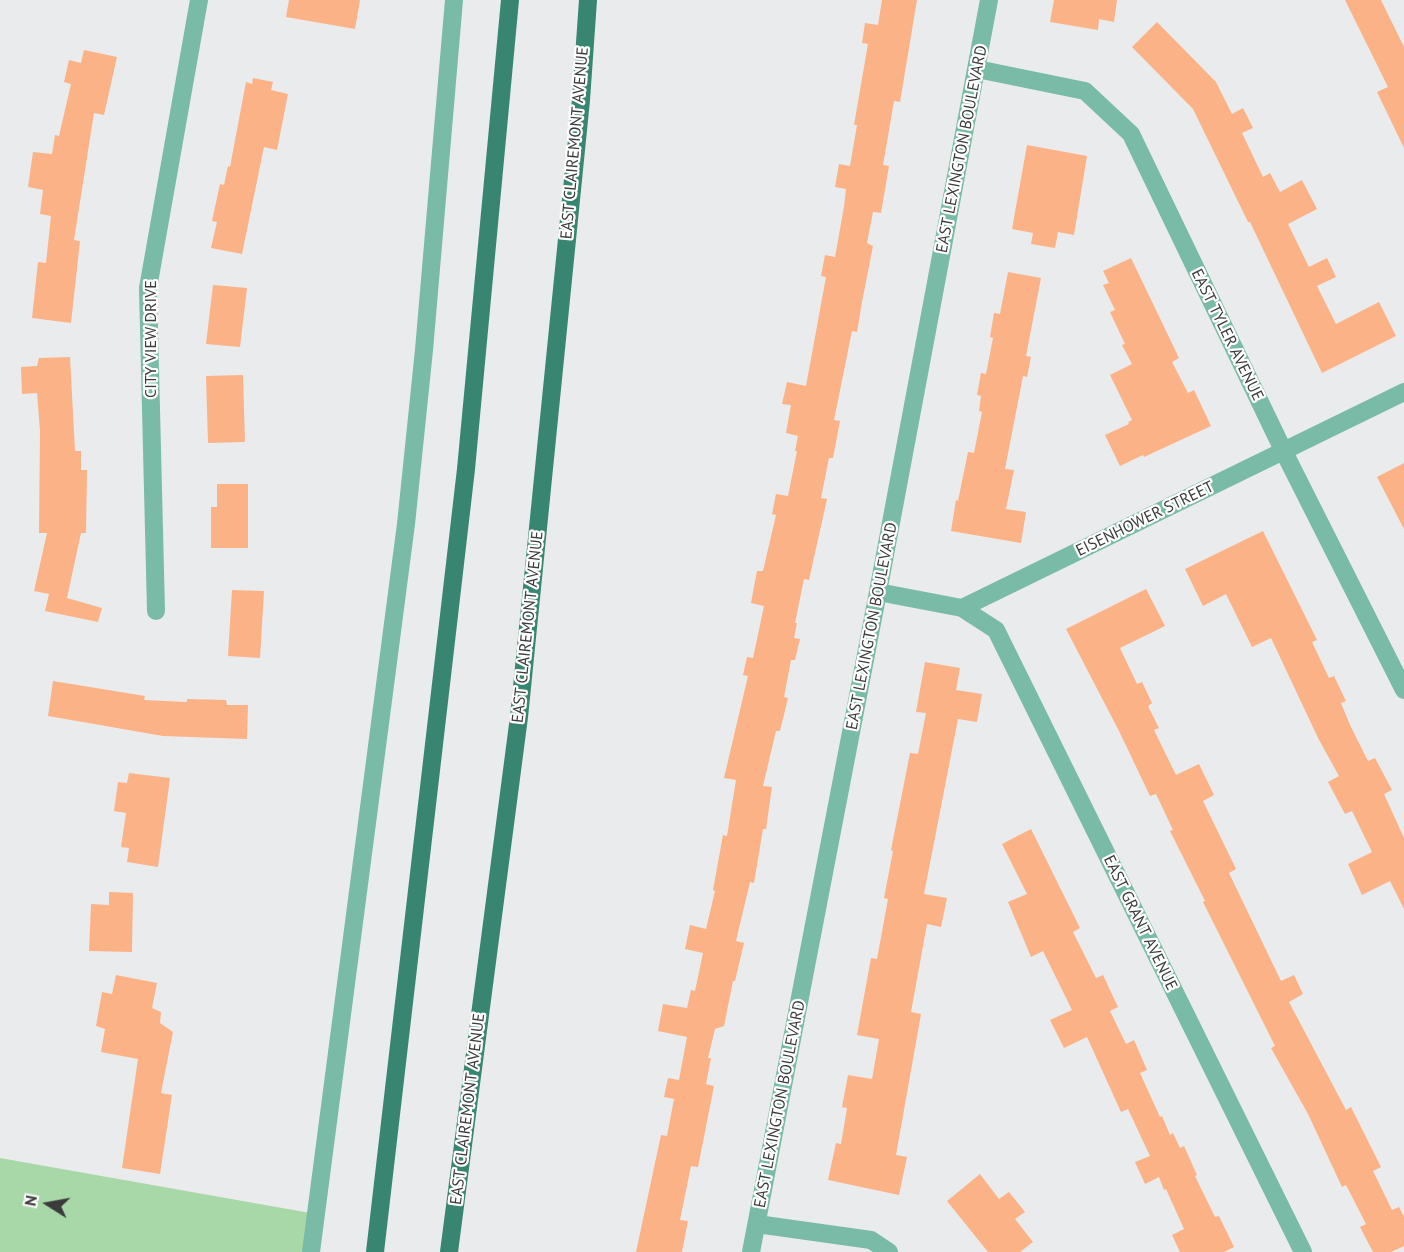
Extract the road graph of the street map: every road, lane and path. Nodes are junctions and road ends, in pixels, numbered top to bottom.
1 (199, 0) edge
2 (454, 0) edge
3 (510, 0) edge
4 (588, 0) edge
5 (989, 0) edge
6 (976, 69) junction
7 (1404, 392) edge
8 (1284, 452) junction
9 (878, 592) junction
10 (962, 608) junction
11 (156, 611) dead end
12 (1404, 690) edge
13 (757, 1224) junction
14 (311, 1252) edge
15 (375, 1252) edge
16 (449, 1252) edge
17 (751, 1252) edge
18 (889, 1252) edge
19 (1303, 1252) edge

1 - 11 street, CITY VIEW DRIVE
2 - 14 street
3 - 15 main road
4 - 16 main road, EAST CLAIREMONT AVENUE
5 - 6 street, EAST LEXINGTON BOULEVARD
6 - 8 street, EAST TYLER AVENUE
6 - 9 street, EAST LEXINGTON BOULEVARD
7 - 8 street, EISENHOWER STREET
8 - 10 street, EISENHOWER STREET
8 - 12 street, EAST TYLER AVENUE
9 - 10 street
9 - 13 street, EAST LEXINGTON BOULEVARD
10 - 19 street, EAST GRANT AVENUE
13 - 17 street, EAST LEXINGTON BOULEVARD
13 - 18 street

